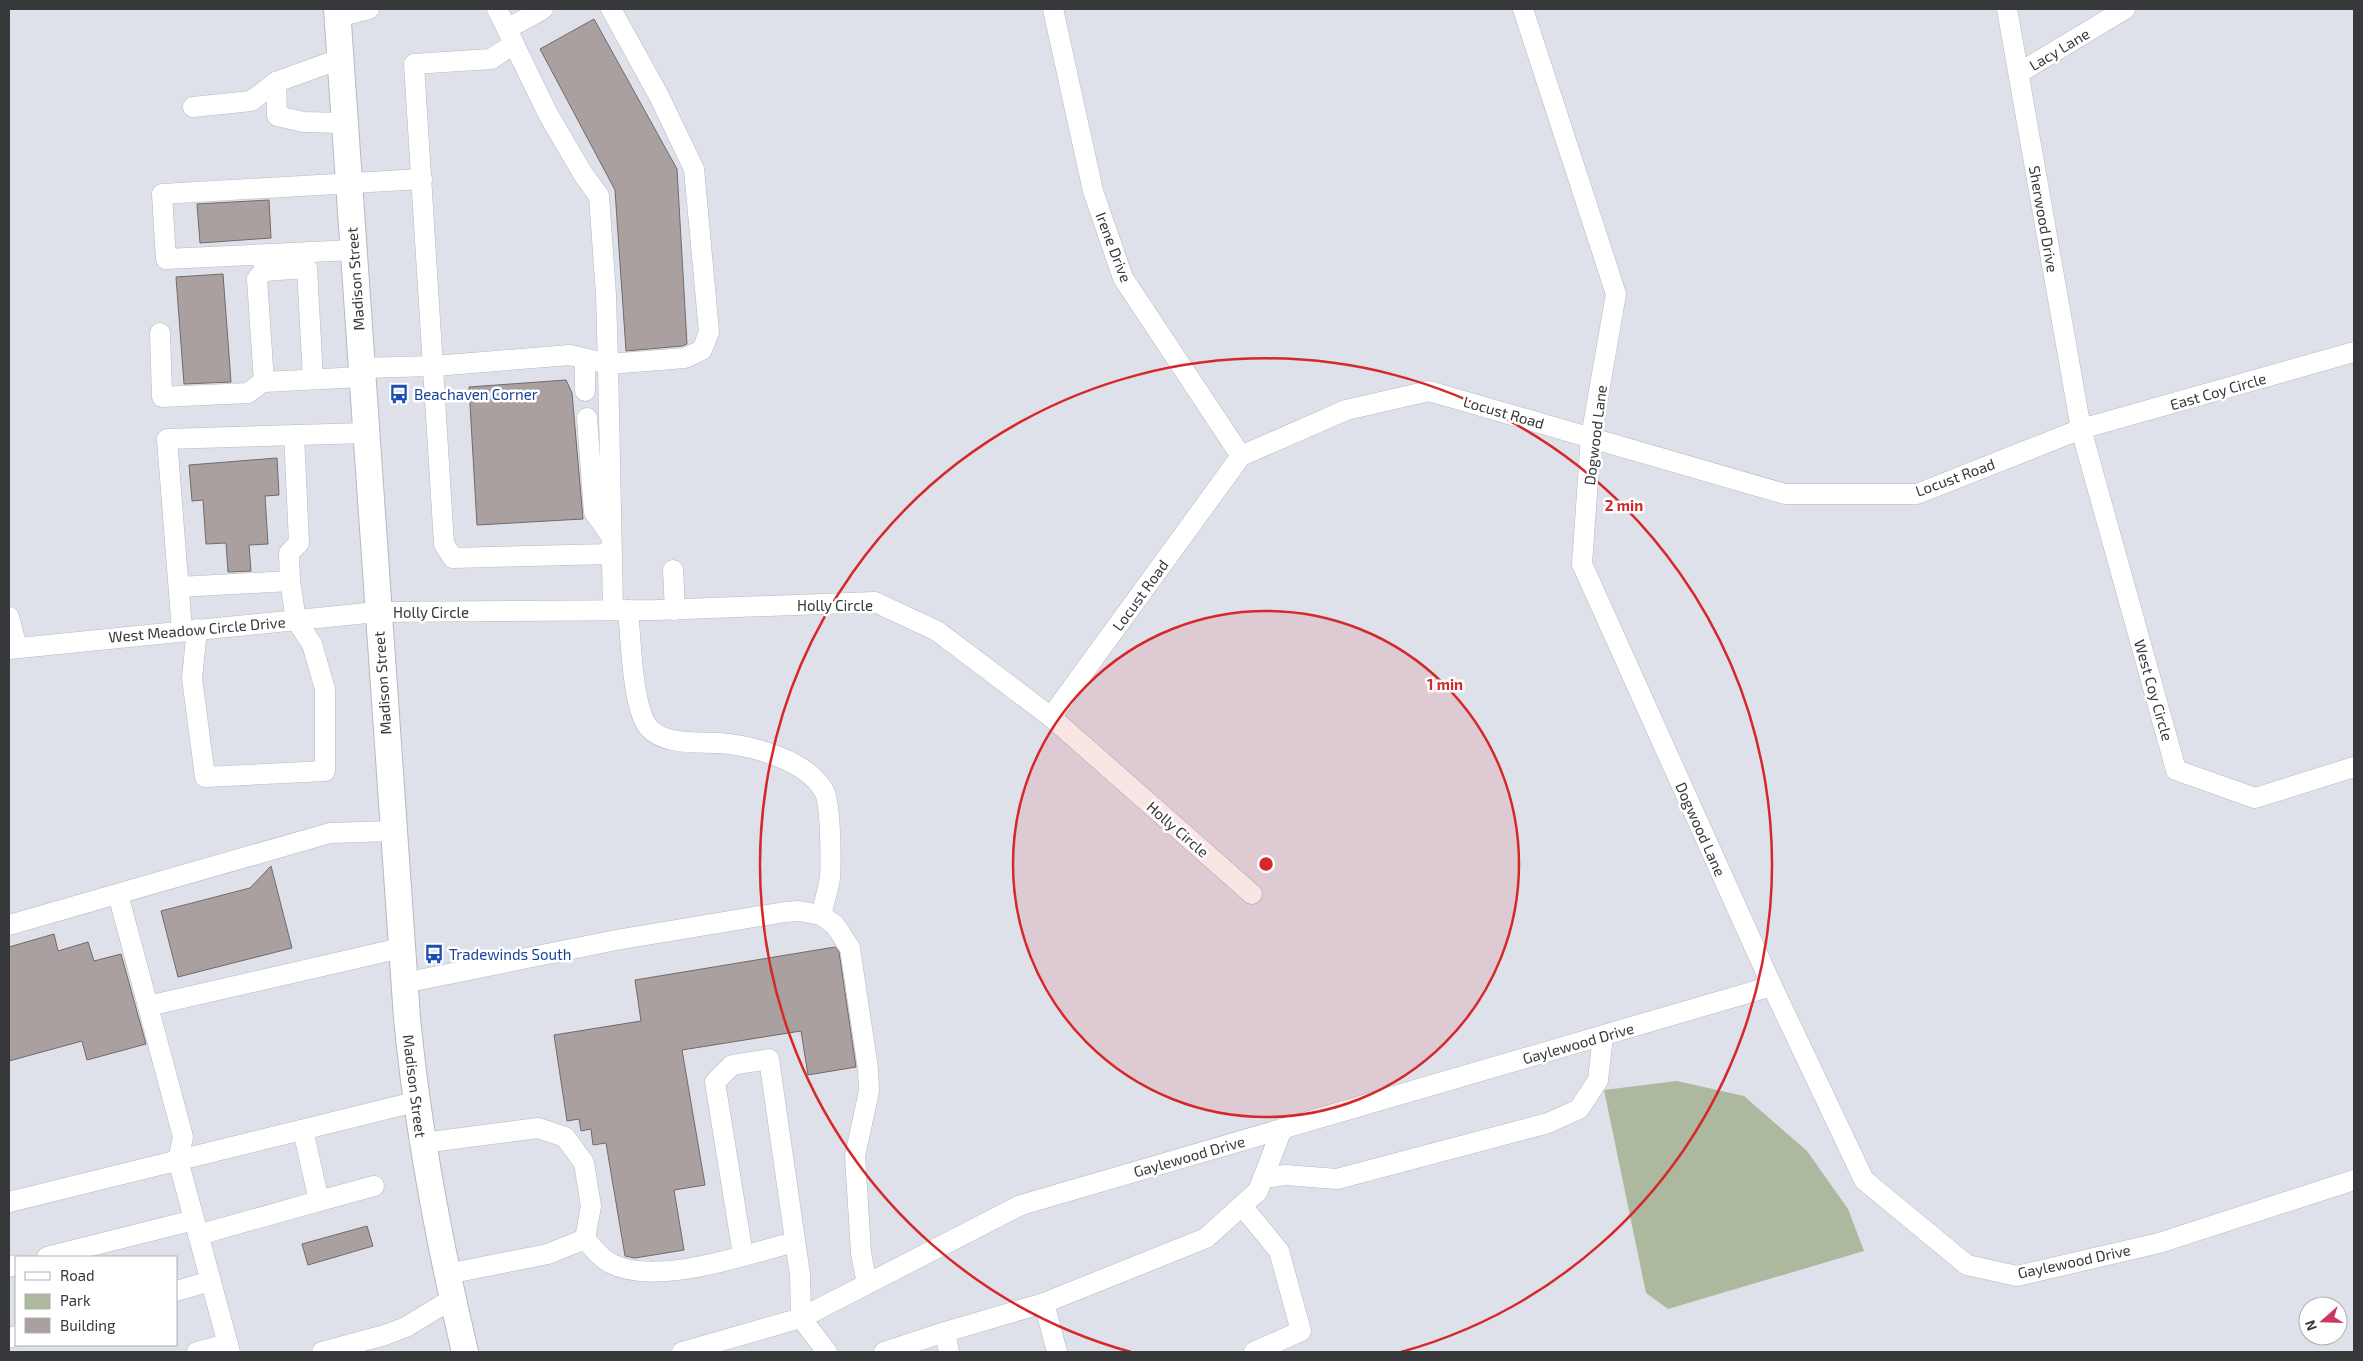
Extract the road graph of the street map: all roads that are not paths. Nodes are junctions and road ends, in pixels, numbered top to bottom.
1 (369, 9) edge
2 (497, 9) edge
3 (543, 9) edge
4 (612, 9) edge
5 (1053, 9) edge
6 (1523, 9) edge
7 (2006, 9) edge
8 (2125, 9) edge
9 (337, 13) edge
10 (510, 36) junction
11 (340, 59) junction
12 (2019, 73) junction
13 (276, 82) junction
14 (193, 107) dead end
15 (344, 123) junction
16 (422, 179) junction
17 (349, 183) junction
18 (353, 250) junction
19 (264, 263) junction
20 (160, 333) dead end
21 (2354, 352) edge
22 (585, 359) junction
23 (608, 364) junction
24 (434, 366) junction
25 (361, 372) junction
26 (264, 380) junction
27 (313, 380) junction
28 (585, 391) dead end
29 (587, 418) dead end
30 (2081, 429) junction
31 (365, 433) junction
32 (294, 435) junction
33 (1591, 437) junction
34 (1241, 456) junction
35 (611, 545) junction
36 (673, 570) dead end
37 (290, 581) junction
38 (179, 587) junction
39 (621, 610) junction
40 (675, 610) junction
41 (377, 612) junction
42 (9, 618) edge
43 (296, 620) junction
44 (190, 630) junction
45 (13, 648) edge
46 (1051, 717) junction
47 (2354, 767) edge
48 (392, 831) junction
49 (118, 894) junction
50 (1252, 894) dead end
51 (821, 915) junction
52 (9, 926) edge
53 (401, 948) junction
54 (404, 983) junction
55 (1772, 986) junction
56 (148, 1006) junction
57 (1603, 1036) junction
58 (415, 1102) junction
59 (1282, 1129) junction
60 (303, 1130) junction
61 (422, 1143) junction
62 (178, 1160) junction
63 (1263, 1178) junction
64 (2354, 1180) edge
65 (374, 1186) dead end
66 (319, 1201) junction
67 (9, 1202) edge
68 (1242, 1206) junction
69 (196, 1228) junction
70 (585, 1239) junction
71 (794, 1242) junction
72 (743, 1255) junction
73 (53, 1256) edge
74 (446, 1274) junction
75 (211, 1282) junction
76 (867, 1284) junction
77 (178, 1290) edge
78 (452, 1299) junction
79 (1044, 1303) junction
80 (801, 1318) junction
81 (945, 1332) junction
82 (387, 1344) edge
83 (229, 1348) edge
84 (198, 1352) edge
85 (322, 1352) edge
86 (465, 1352) edge
87 (682, 1352) edge
88 (827, 1352) edge
89 (884, 1352) edge
90 (949, 1352) edge
91 (1057, 1352) edge
92 (1254, 1352) edge

1 - 9 street
2 - 10 street
3 - 10 street
4 - 23 street
5 - 34 street, Irene Drive
6 - 33 street, Dogwood Lane
7 - 12 street, Sherwood Drive
8 - 12 street, Lacy Lane
9 - 11 main road, Madison Street
10 - 16 street
10 - 23 street
11 - 13 street
11 - 15 main road, Madison Street
12 - 30 street, Sherwood Drive
13 - 14 street
13 - 15 street
15 - 17 main road, Madison Street
16 - 17 street
16 - 24 street
17 - 18 main road, Madison Street
17 - 19 street
18 - 19 street
18 - 25 main road, Madison Street
19 - 26 street
19 - 27 street
20 - 26 street
21 - 30 street, East Coy Circle
22 - 23 street
22 - 24 street
22 - 28 street
23 - 35 street
24 - 25 street
24 - 35 street
25 - 27 street
25 - 31 main road, Madison Street
26 - 27 street
29 - 35 street
30 - 33 street, Locust Road
30 - 47 street, West Coy Circle
31 - 32 street
31 - 41 main road, Madison Street
32 - 37 street
32 - 38 street
33 - 34 street, Locust Road
33 - 55 street, Dogwood Lane
34 - 46 street, Locust Road
35 - 39 street
36 - 40 street
37 - 38 street
37 - 43 street
38 - 44 street
39 - 40 street, Holly Circle
39 - 41 street, Holly Circle
39 - 51 street
40 - 46 street, Holly Circle
41 - 43 street, West Meadow Circle Drive
41 - 48 main road, Madison Street
42 - 45 street
43 - 44 street, West Meadow Circle Drive
43 - 44 street
44 - 45 street, West Meadow Circle Drive
46 - 50 street, Holly Circle
48 - 49 street
48 - 53 main road, Madison Street
49 - 52 street
49 - 56 street
51 - 54 street
51 - 76 street
53 - 54 main road, Madison Street
53 - 56 street
54 - 58 main road, Madison Street
55 - 57 street, Gaylewood Drive
55 - 64 street, Gaylewood Drive
56 - 62 street
57 - 59 street, Gaylewood Drive
57 - 63 street
58 - 60 street
58 - 61 main road, Madison Street
59 - 63 street
59 - 76 street, Gaylewood Drive
60 - 62 street
60 - 66 street
61 - 70 street
61 - 74 main road, Madison Street
62 - 67 street
62 - 69 street
63 - 68 street
65 - 66 street
66 - 69 street
68 - 79 street
68 - 92 street
69 - 73 street
69 - 75 street
70 - 72 street
70 - 74 street
71 - 72 street
71 - 72 street
71 - 80 street
74 - 78 main road, Madison Street
75 - 77 street
75 - 83 street
76 - 80 street, Gaylewood Drive
78 - 82 street
78 - 86 main road, Madison Street
79 - 81 street
79 - 91 street
80 - 87 street, Gaylewood Drive
80 - 88 street
81 - 89 street
81 - 90 street
82 - 85 street
83 - 84 street

